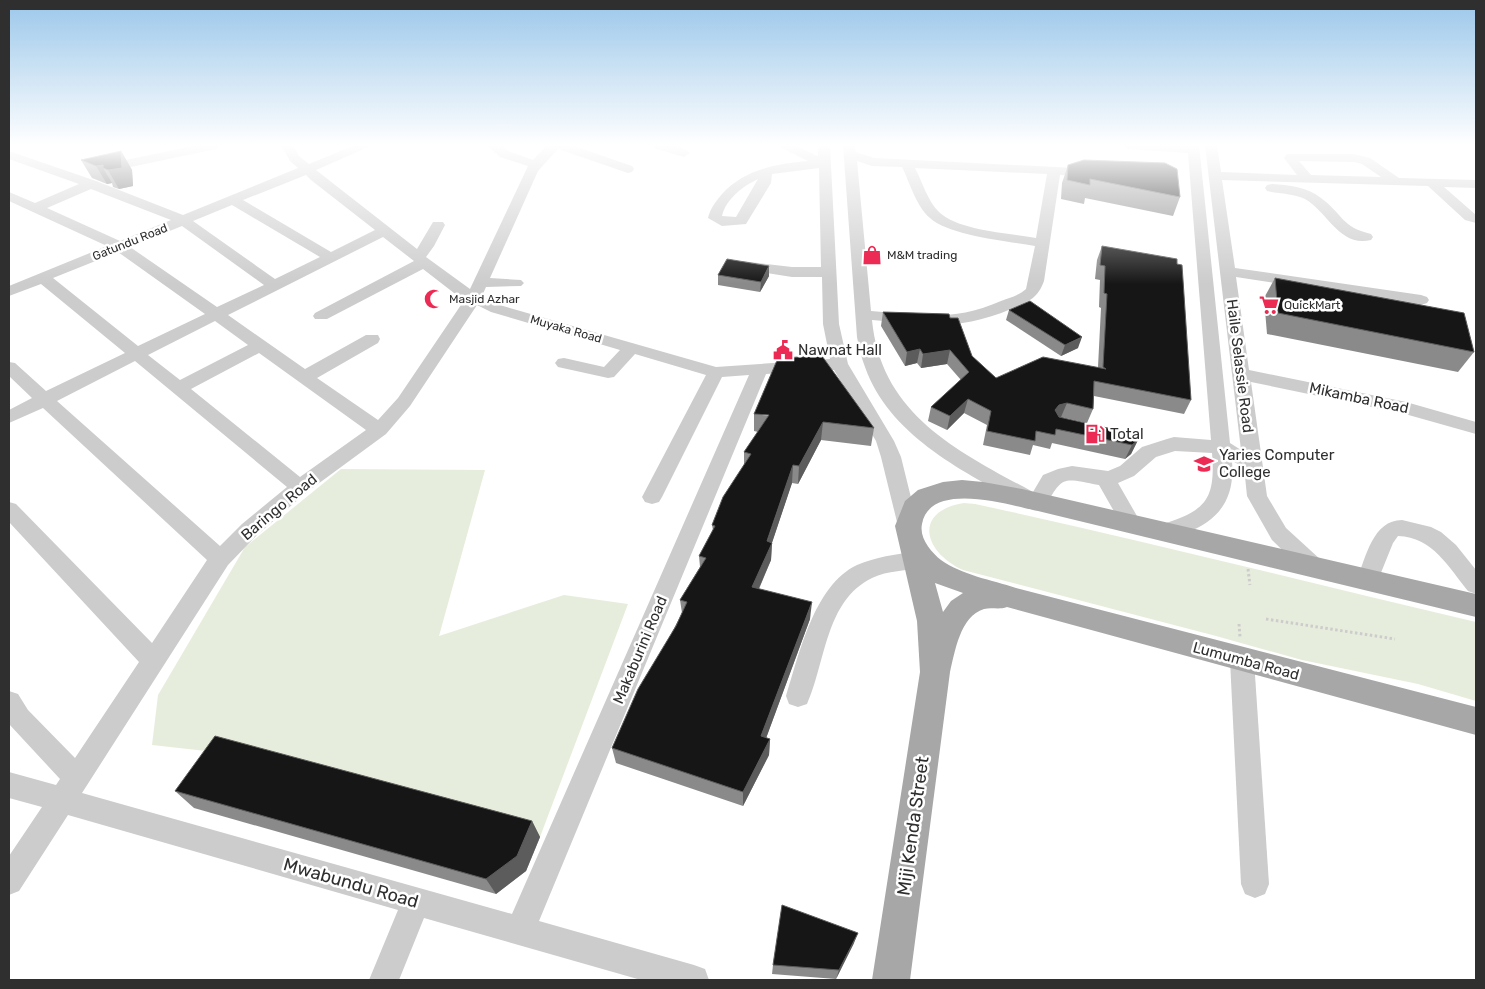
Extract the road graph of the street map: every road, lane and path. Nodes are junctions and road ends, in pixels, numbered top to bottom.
1 (74, 191) edge
2 (109, 191) edge
3 (255, 191) edge
4 (334, 191) edge
5 (522, 191) edge
6 (833, 191) edge
7 (844, 191) edge
8 (921, 191) edge
9 (1051, 191) edge
10 (1195, 191) edge
11 (1217, 191) edge
12 (1293, 191) edge
13 (1441, 191) edge
14 (233, 200) junction
15 (13, 201) edge
16 (35, 208) junction
17 (841, 214) junction
18 (183, 220) junction
19 (1476, 220) edge
20 (438, 225) dead end
21 (384, 231) junction
22 (1366, 237) dead end
23 (1042, 243) junction
24 (120, 246) junction
25 (330, 257) junction
26 (417, 257) junction
27 (742, 265) edge
28 (1228, 271) junction
29 (829, 272) junction
30 (42, 277) junction
31 (516, 283) dead end
32 (274, 285) junction
33 (478, 290) junction
34 (9, 291) edge
35 (1421, 300) dead end
36 (216, 314) junction
37 (863, 315) junction
38 (321, 316) dead end
39 (865, 337) junction
40 (833, 338) junction
41 (372, 339) dead end
42 (260, 345) junction
43 (631, 348) junction
44 (136, 354) junction
45 (564, 363) dead end
46 (839, 364) junction
47 (9, 367) edge
48 (760, 369) junction
49 (716, 372) junction
50 (1241, 374) junction
51 (305, 377) junction
52 (881, 384) junction
53 (178, 388) junction
54 (855, 392) junction
55 (44, 399) junction
56 (9, 416) edge
57 (1476, 428) edge
58 (379, 430) junction
59 (1221, 447) junction
60 (1253, 464) junction
61 (1105, 479) junction
62 (300, 487) junction
63 (652, 497) dead end
64 (1034, 501) junction
65 (9, 509) edge
66 (1131, 522) junction
67 (1167, 531) junction
68 (911, 541) junction
69 (220, 559) junction
70 (1313, 566) junction
71 (1368, 579) junction
72 (1476, 586) edge
73 (1016, 599) junction
74 (1476, 605) edge
75 (1266, 619) dead end
76 (1395, 639) dead end
77 (153, 660) junction
78 (1242, 660) junction
79 (935, 672) junction
80 (798, 696) dead end
81 (9, 702) edge
82 (1476, 721) edge
83 (9, 785) edge
84 (69, 789) junction
85 (9, 881) edge
86 (1255, 884) dead end
87 (416, 901) junction
88 (520, 931) junction
89 (384, 980) edge
90 (694, 980) edge
91 (891, 980) edge

1 - 16 street
2 - 18 street
3 - 14 street, Gatundu Road
4 - 21 street, Muyaka Road
5 - 33 street, Baringo Road
6 - 17 street
7 - 17 street
8 - 23 street
9 - 23 street
10 - 59 street, Haile Selassie Road
11 - 28 street, Haile Selassie Road
12 - 22 street
13 - 19 street
14 - 18 street, Gatundu Road
14 - 25 street
15 - 16 street
16 - 24 street
17 - 29 street
17 - 37 street
18 - 24 street, Gatundu Road
18 - 32 street
20 - 26 street
21 - 25 street
21 - 26 street, Muyaka Road
23 - 37 street
24 - 30 street, Gatundu Road
24 - 36 street
25 - 32 street
26 - 33 street, Muyaka Road
26 - 38 street
27 - 29 street
28 - 35 street
28 - 50 street, Haile Selassie Road
29 - 40 street
30 - 34 street, Gatundu Road
30 - 44 street
31 - 33 street
32 - 36 street
33 - 43 street, Muyaka Road
33 - 58 street, Baringo Road
36 - 42 street
36 - 44 street
37 - 39 street
39 - 40 street
39 - 52 street
40 - 46 street
41 - 51 street
42 - 51 street
42 - 53 street
43 - 45 street
43 - 49 street, Muyaka Road
44 - 53 street
44 - 55 street
46 - 48 street, Muyaka Road
46 - 54 street
47 - 55 street
48 - 49 street, Muyaka Road
48 - 88 street, Makaburini Road
49 - 63 street
50 - 57 street, Mikamba Road
50 - 60 street, Haile Selassie Road
51 - 58 street
52 - 54 street
52 - 64 street
53 - 62 street
54 - 68 street
55 - 56 street
55 - 69 street
58 - 62 street, Baringo Road
59 - 60 street
59 - 61 street
59 - 67 street, Haile Selassie Road
60 - 70 street, Haile Selassie Road
61 - 64 street
61 - 66 street
62 - 69 street, Baringo Road
64 - 66 main road
64 - 68 main road
65 - 77 street
66 - 67 main road
67 - 70 main road
68 - 73 main road, Lumumba Road
68 - 79 main road
68 - 80 street
69 - 77 street, Baringo Road
70 - 71 main road
71 - 72 street
71 - 74 main road
73 - 78 main road, Lumumba Road
73 - 79 main road, Lumumba Road
75 - 76 path
77 - 84 street, Baringo Road
78 - 82 main road, Lumumba Road
78 - 86 street
79 - 91 main road, Miji Kenda Street
81 - 84 street
83 - 84 street, Mwabundu Road
84 - 85 street, Baringo Road
84 - 87 street, Mwabundu Road
87 - 88 street, Mwabundu Road
87 - 89 street
88 - 90 street, Mwabundu Road

